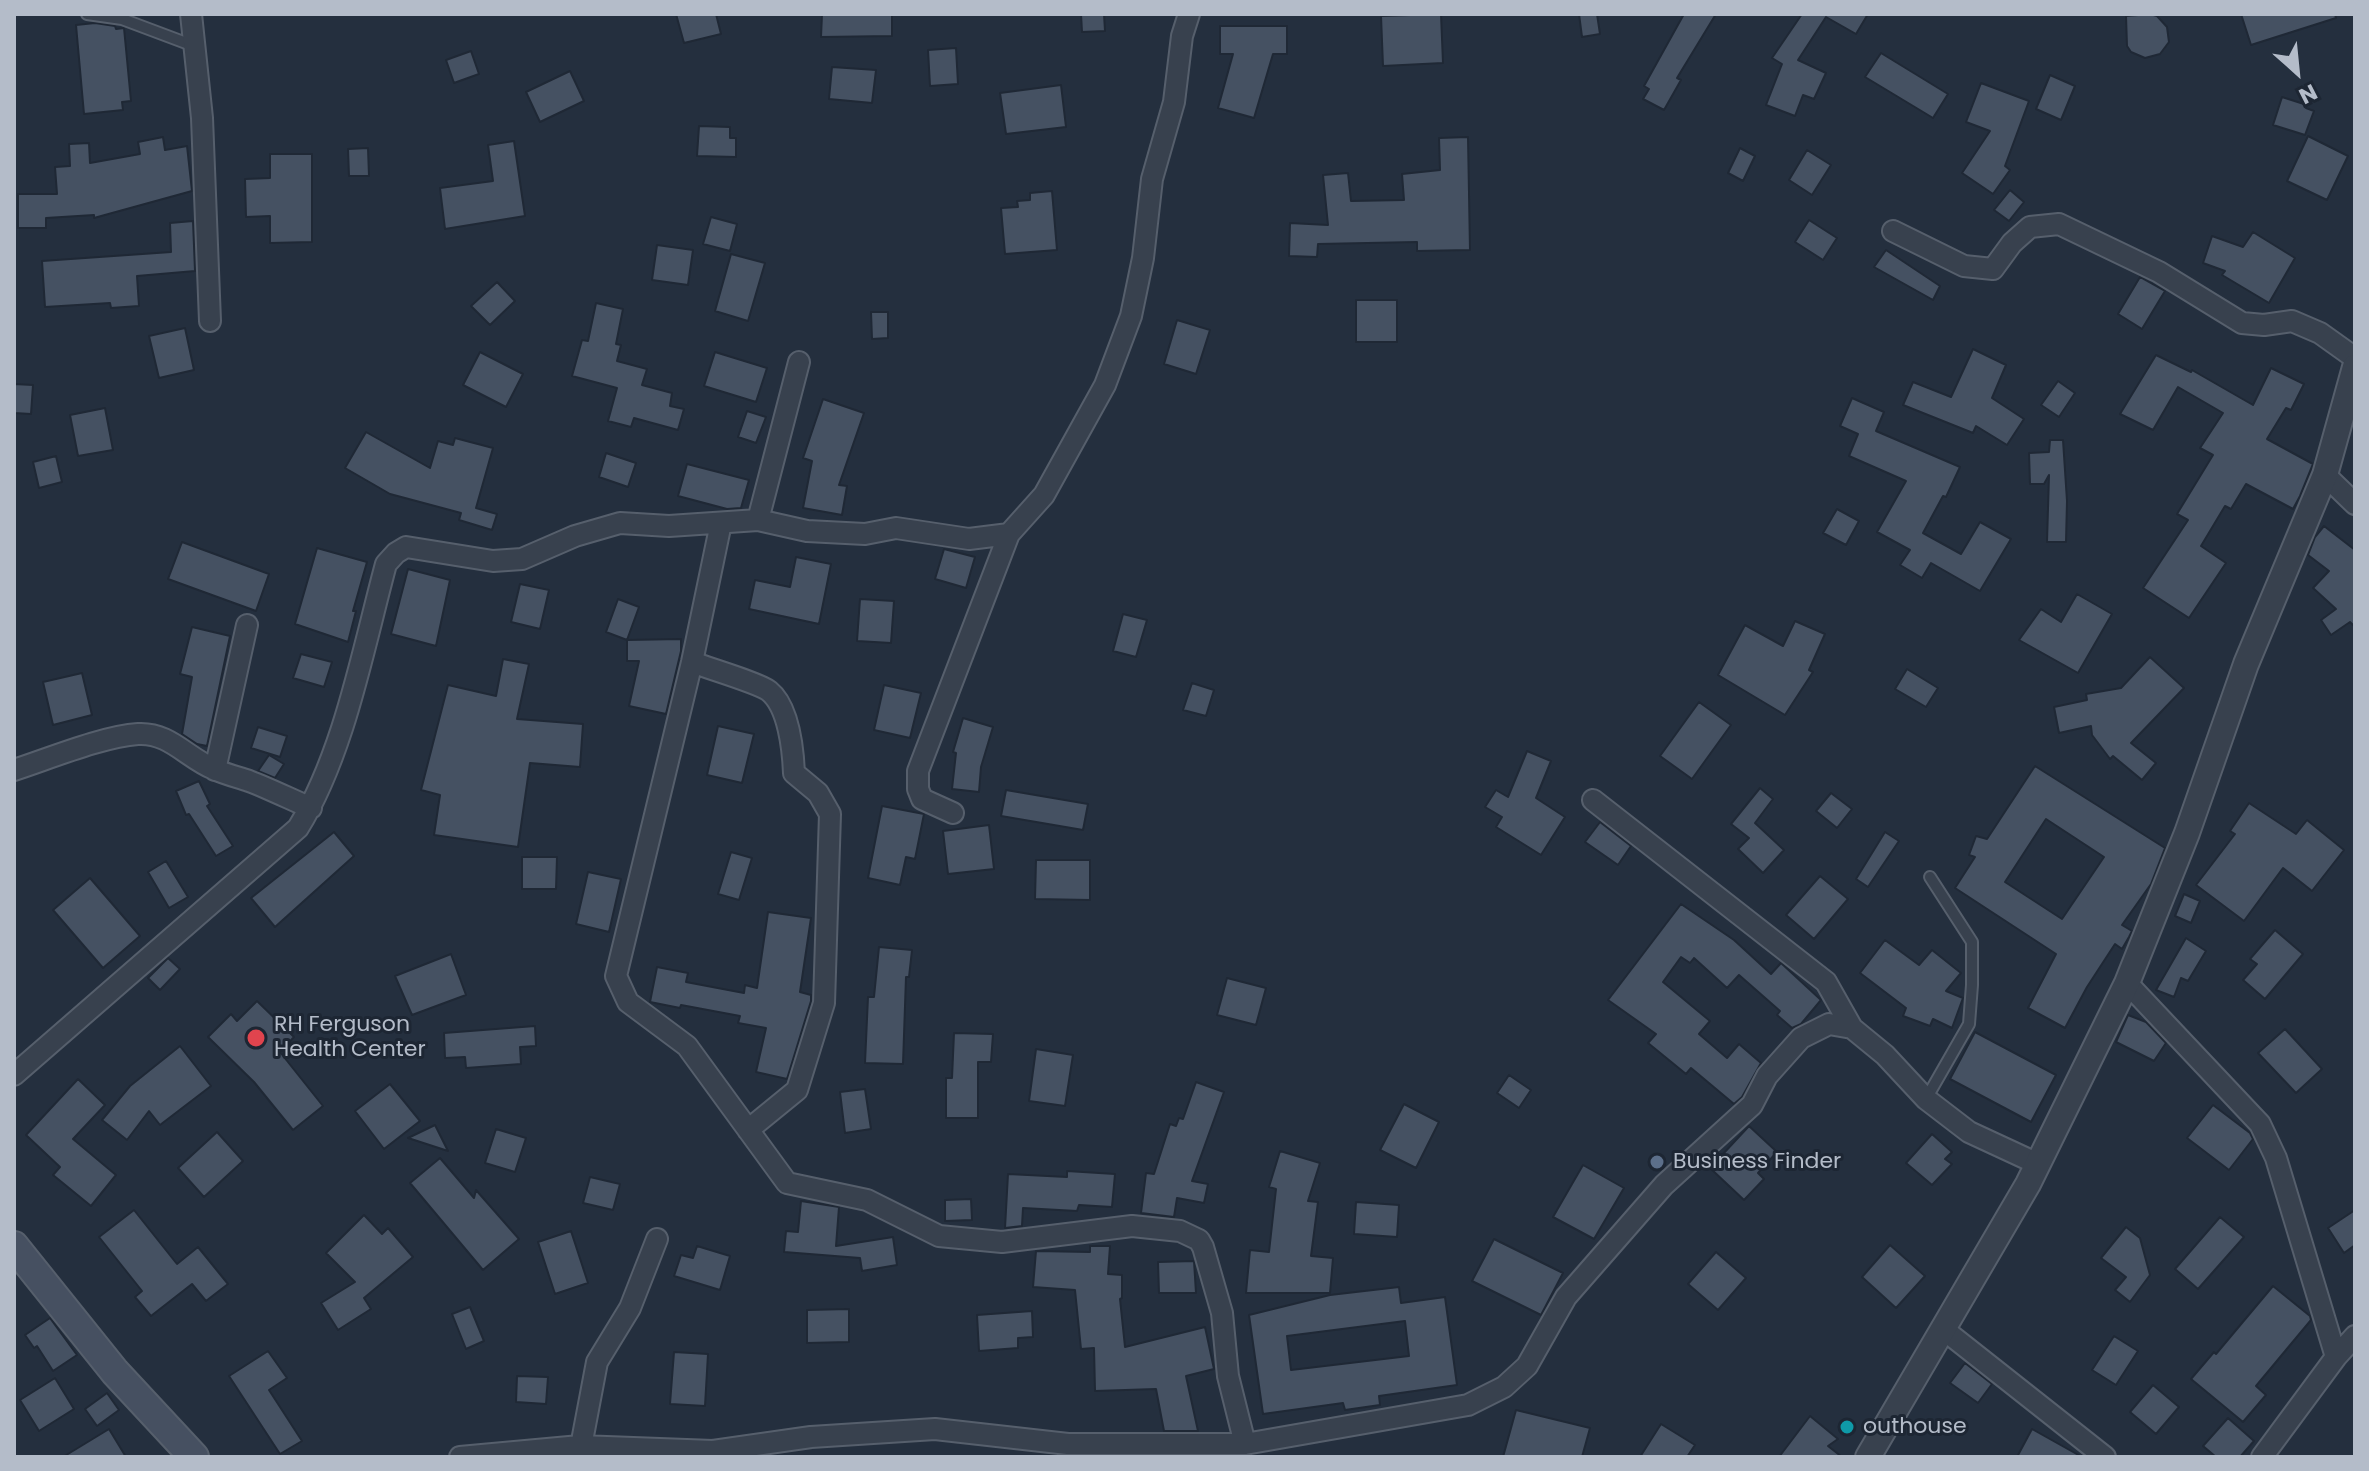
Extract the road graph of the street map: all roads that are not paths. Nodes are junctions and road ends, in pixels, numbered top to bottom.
1 (87, 14) edge
2 (191, 14) edge
3 (1189, 14) edge
4 (194, 46) junction
5 (1893, 231) dead end
6 (210, 321) dead end
7 (2355, 358) edge
8 (799, 362) dead end
9 (2355, 367) edge
10 (2325, 475) junction
11 (2355, 504) edge
12 (758, 520) junction
13 (721, 523) junction
14 (1009, 534) junction
15 (247, 625) dead end
16 (692, 662) junction
17 (14, 770) edge
18 (215, 770) junction
19 (1593, 800) dead end
20 (311, 808) junction
21 (953, 813) dead end
22 (1930, 877) dead end
23 (2127, 983) junction
24 (1852, 1028) junction
25 (14, 1075) edge
26 (1926, 1099) junction
27 (748, 1130) junction
28 (2038, 1164) junction
29 (657, 1239) dead end
30 (14, 1246) edge
31 (1943, 1329) junction
32 (2355, 1336) edge
33 (2336, 1357) junction
34 (1245, 1444) junction
35 (579, 1452) edge
36 (194, 1457) edge
37 (460, 1457) edge
38 (1868, 1457) edge
39 (2105, 1457) edge
40 (2262, 1457) edge

1 - 4 lane
2 - 4 street
3 - 14 street
4 - 6 street
5 - 7 street
8 - 12 street
9 - 10 street
10 - 11 street
10 - 23 street
12 - 13 street
12 - 14 street
13 - 16 street
13 - 20 street
14 - 21 street
15 - 18 street
16 - 27 street
16 - 27 street
17 - 18 street
18 - 20 street
19 - 24 street
20 - 25 street
22 - 26 lane
23 - 28 street
23 - 33 street
24 - 26 street
24 - 34 street
26 - 28 street
27 - 34 street
28 - 31 street
29 - 35 street
30 - 36 main road
31 - 38 street
31 - 39 street
32 - 33 street
33 - 40 street
34 - 35 street
35 - 37 street

